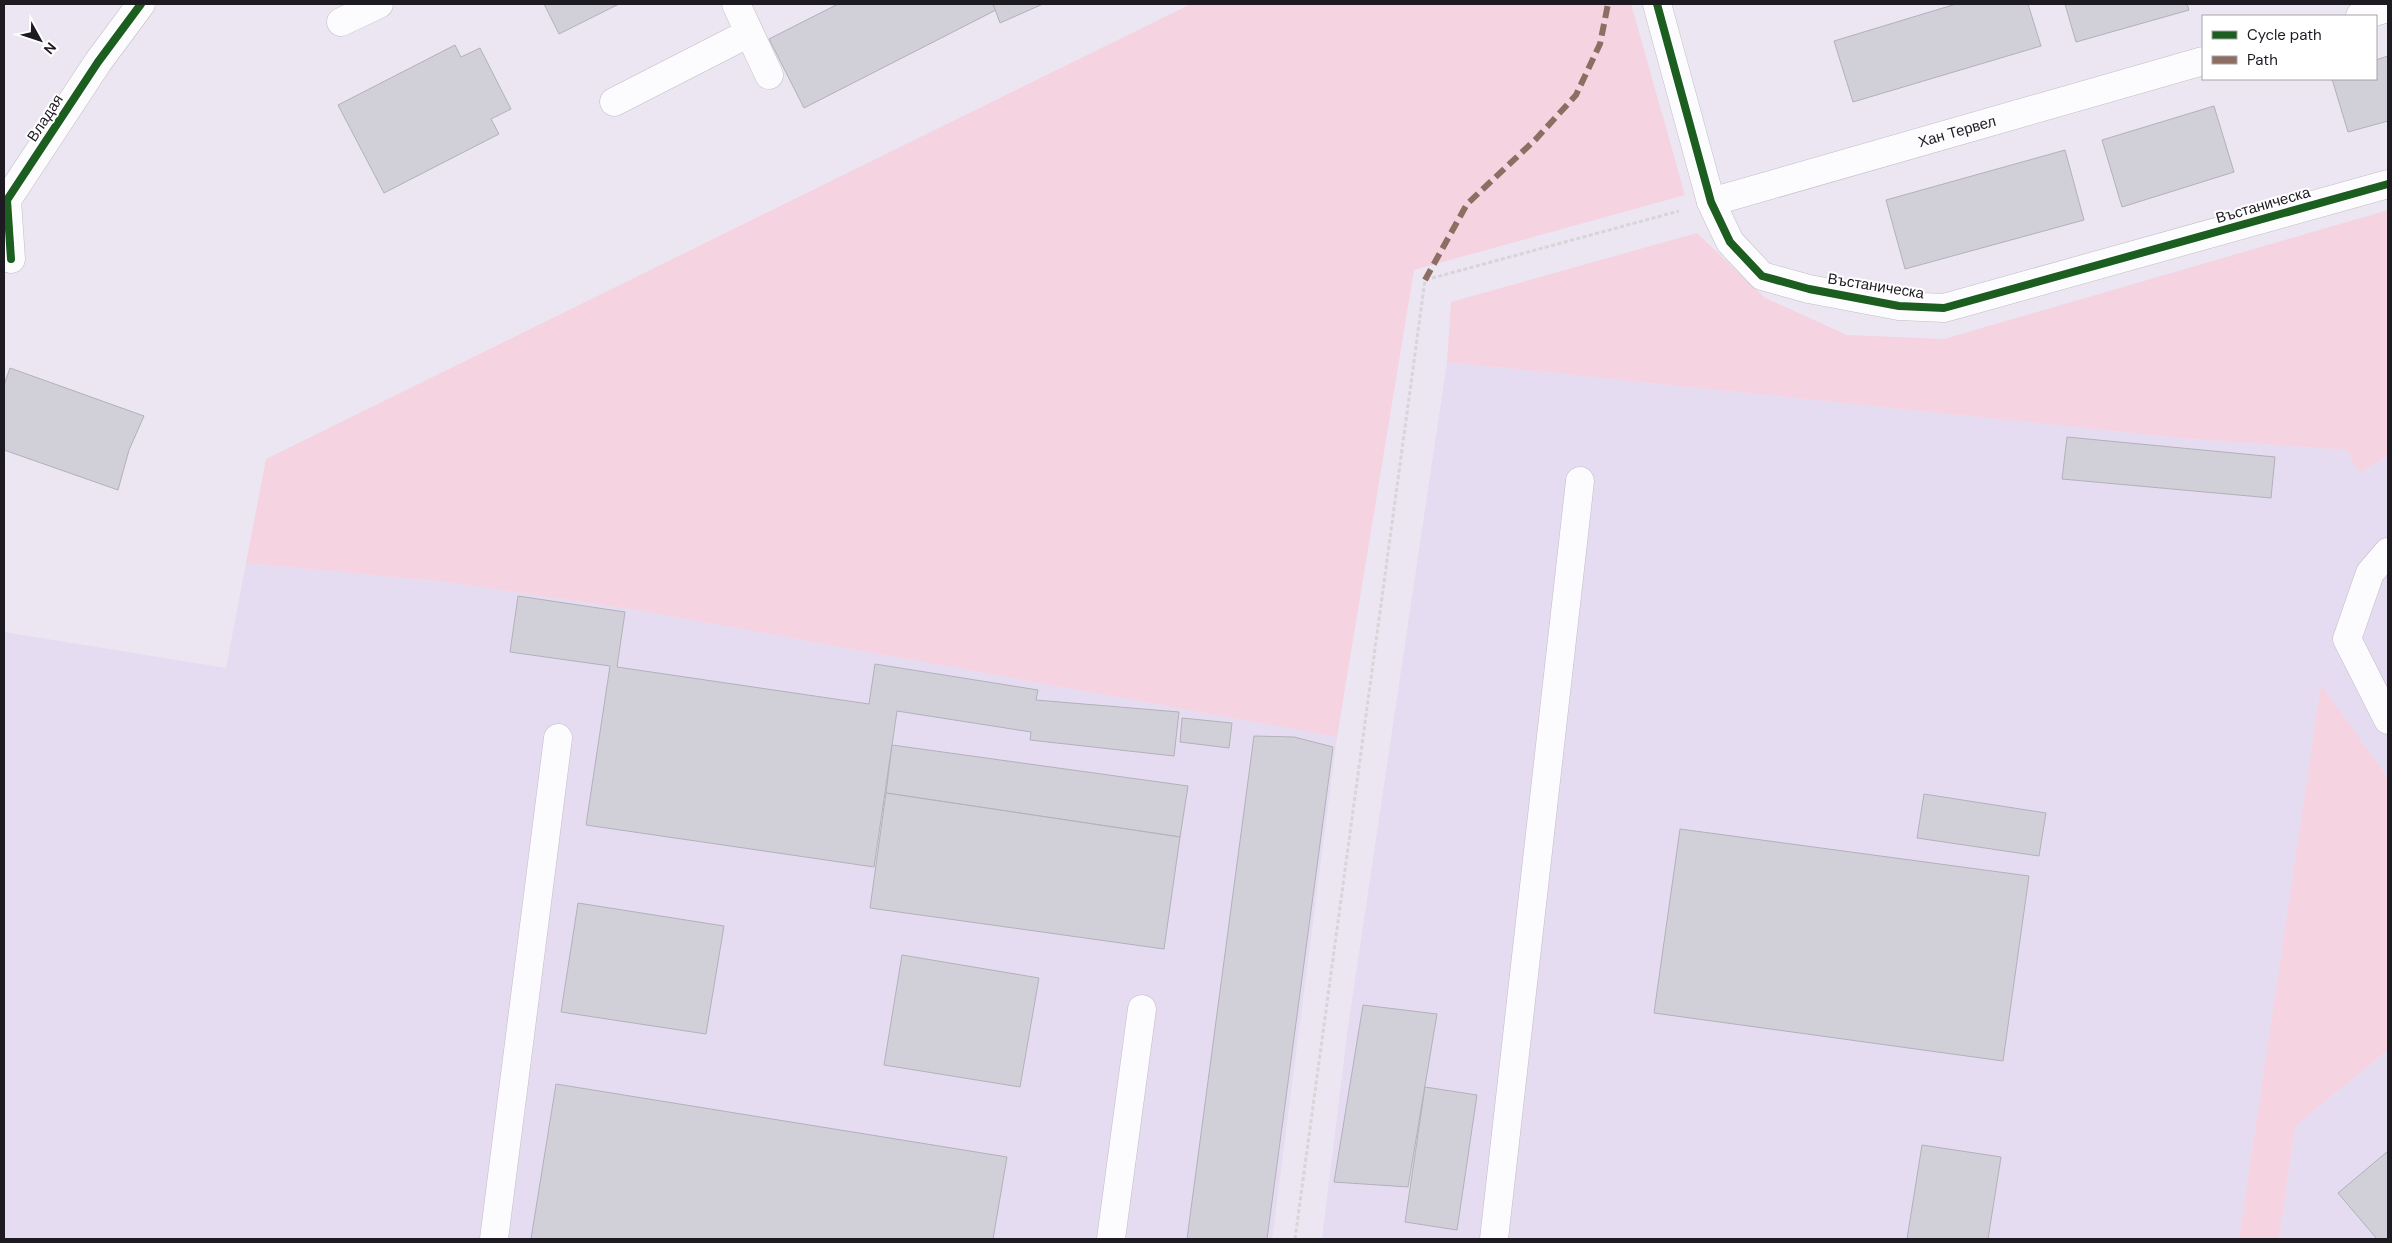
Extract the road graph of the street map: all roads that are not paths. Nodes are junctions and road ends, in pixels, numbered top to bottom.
1 (141, 4) edge
2 (379, 4) edge
3 (736, 4) edge
4 (1657, 4) edge
5 (2388, 8) edge
6 (2364, 15) edge
7 (341, 22) dead end
8 (750, 33) junction
9 (2202, 61) edge
10 (769, 75) dead end
11 (614, 102) dead end
12 (2388, 184) edge
13 (5, 201) edge
14 (1711, 202) junction
15 (11, 259) dead end
16 (1580, 481) dead end
17 (2388, 552) edge
18 (2388, 720) edge
19 (558, 738) dead end
20 (1142, 1009) dead end
21 (494, 1239) edge
22 (1111, 1239) edge
23 (1494, 1239) edge

1 - 13 street, Владая
2 - 7 street
3 - 8 street
4 - 14 street, Въстаническа
5 - 6 street
8 - 10 street
8 - 11 street
9 - 14 street, Хан Тервел
12 - 14 street, Въстаническа
13 - 15 street, Владая
16 - 23 street
17 - 18 street
19 - 21 street
20 - 22 street

